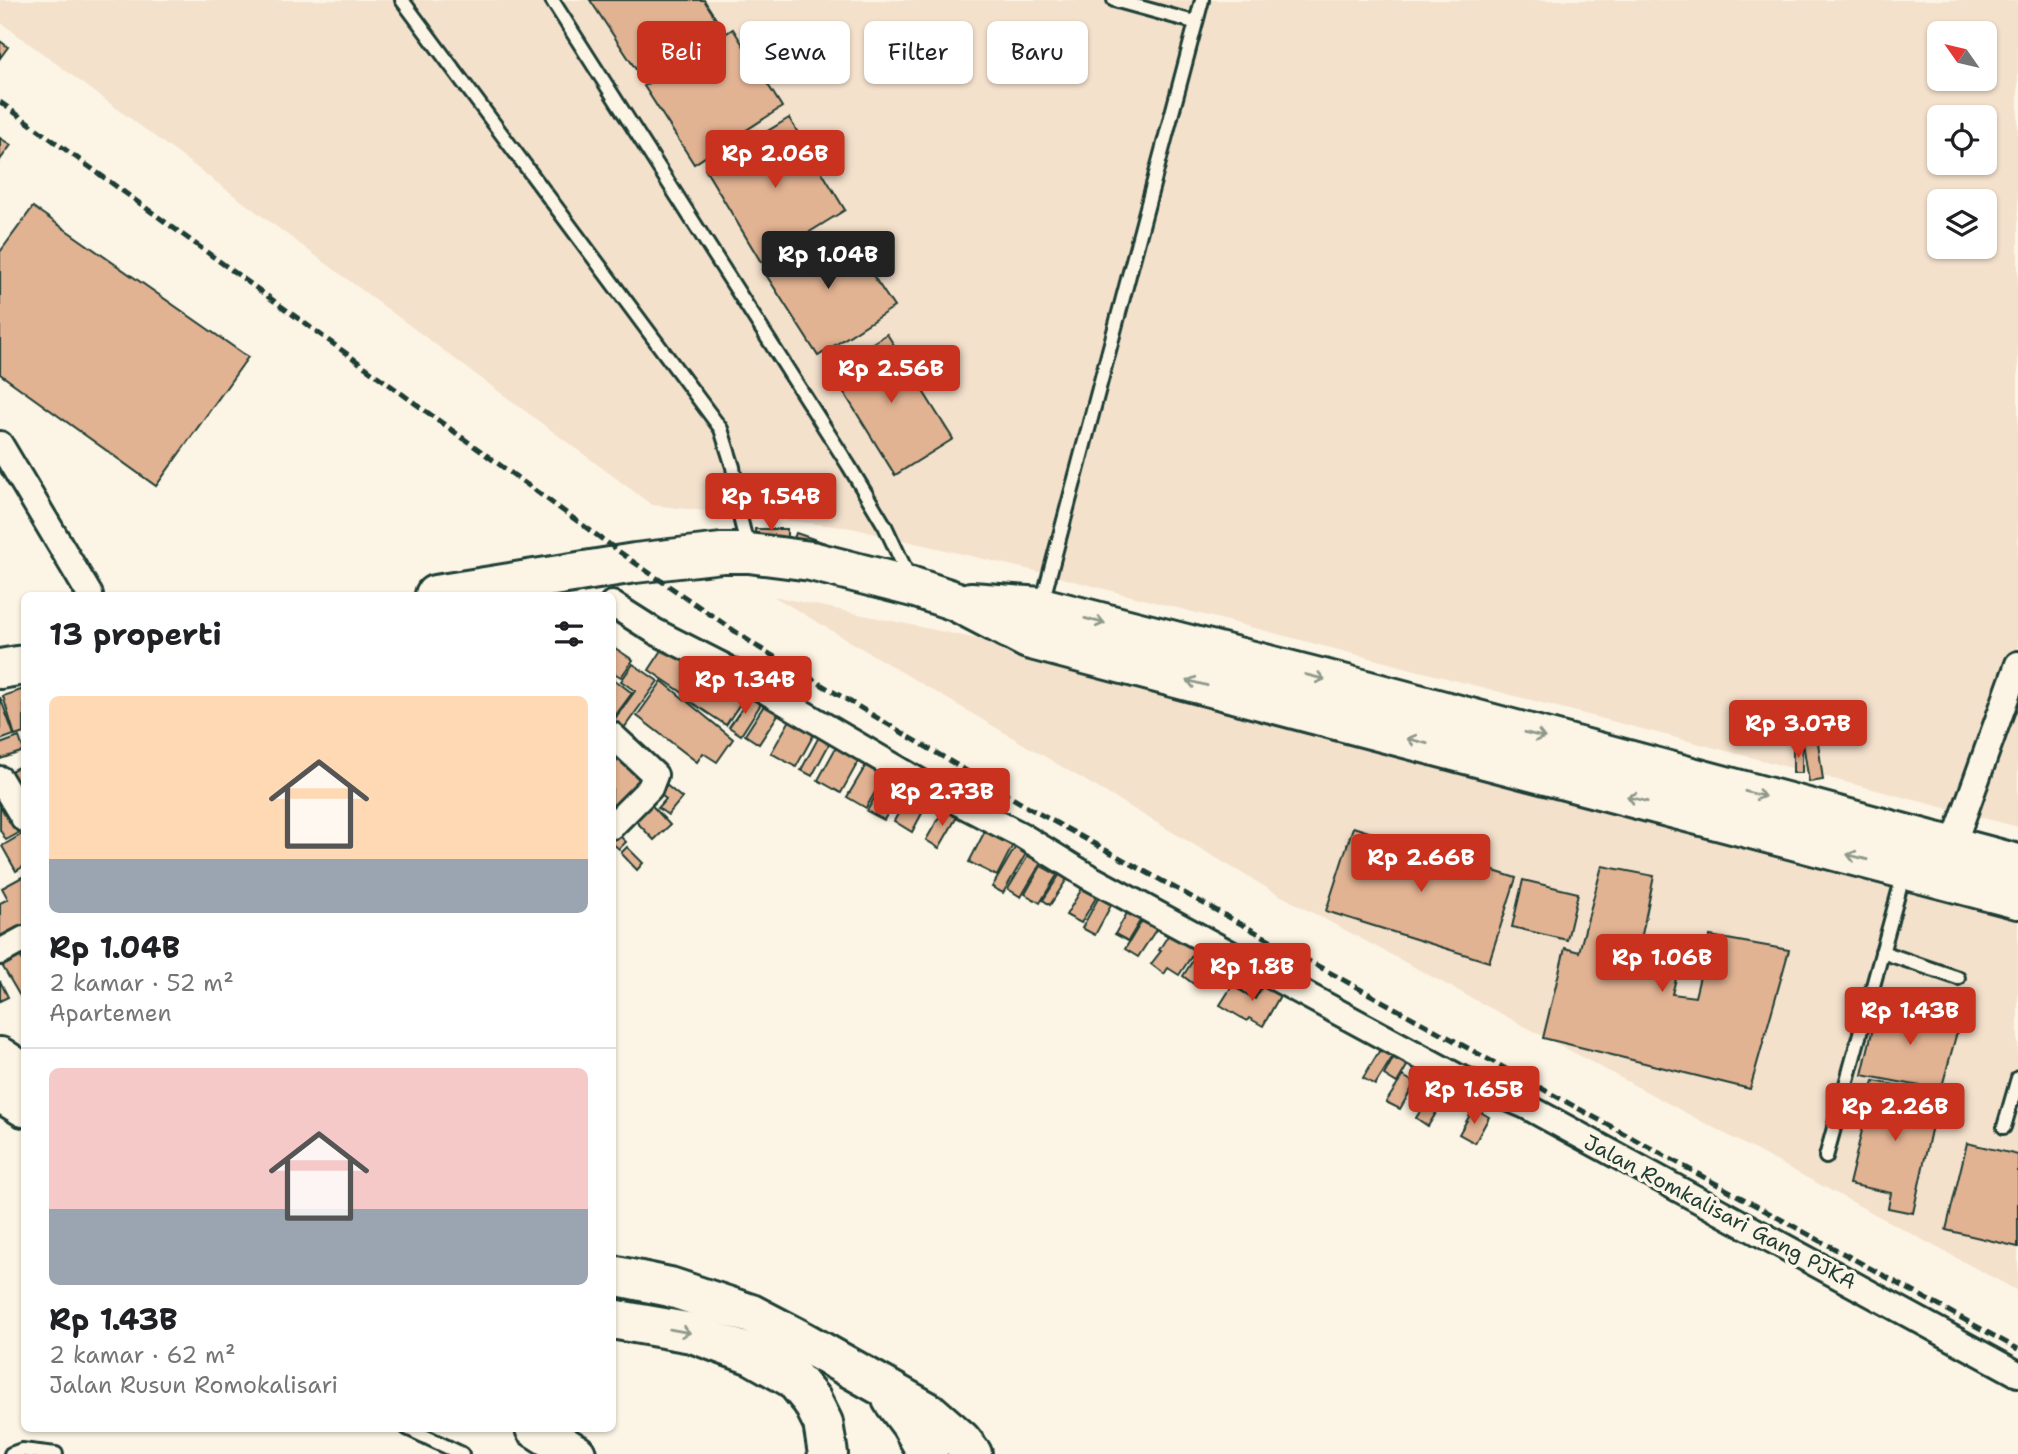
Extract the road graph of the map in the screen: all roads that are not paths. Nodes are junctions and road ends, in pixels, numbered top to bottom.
1 (402, 0) edge
2 (552, 0) edge
3 (1114, 0) edge
4 (1202, 0) edge
5 (1194, 22) junction
6 (0, 444) edge
7 (749, 553) junction
8 (568, 574) junction
9 (913, 587) junction
10 (88, 592) edge
11 (460, 592) edge
12 (595, 592) edge
13 (616, 607) edge
14 (1034, 623) junction
15 (2018, 664) edge
16 (21, 666) edge
17 (0, 669) edge
18 (616, 739) edge
19 (1, 783) edge
20 (21, 814) edge
21 (616, 823) edge
22 (1910, 853) junction
23 (1947, 863) junction
24 (2018, 864) edge
25 (2018, 899) edge
26 (21, 941) edge
27 (0, 952) edge
28 (1882, 953) junction
29 (1958, 978) dead end
30 (0, 1056) edge
31 (21, 1071) edge
32 (2018, 1078) edge
33 (0, 1092) edge
34 (21, 1105) edge
35 (2004, 1127) dead end
36 (1826, 1157) dead end
37 (616, 1276) edge
38 (616, 1320) edge
39 (795, 1337) junction
40 (2018, 1374) edge
41 (884, 1389) junction
42 (415, 1432) edge
43 (541, 1432) edge
44 (11, 1454) edge
45 (55, 1454) edge
46 (462, 1454) edge
47 (576, 1454) edge
48 (828, 1454) edge
49 (834, 1454) edge
50 (928, 1454) edge
51 (972, 1454) edge

1 - 7 lane
2 - 9 lane
3 - 5 lane
4 - 5 lane
5 - 14 lane
6 - 10 street
7 - 8 highway
7 - 9 highway
8 - 11 highway
8 - 12 street
9 - 14 highway
13 - 40 street, Jalan Romkalisari Gang PJKA
14 - 22 highway
15 - 23 street
16 - 17 highway
18 - 21 street
19 - 20 street
22 - 23 highway
22 - 28 lane
23 - 24 highway
23 - 25 highway
26 - 27 street
28 - 29 lane
28 - 36 lane
30 - 31 highway
32 - 35 lane
33 - 34 highway
37 - 39 highway
38 -> 48 highway
39 - 41 highway
39 - 49 highway
41 - 50 highway
41 - 51 highway
42 - 46 lane
43 - 47 highway
44 - 45 lane

